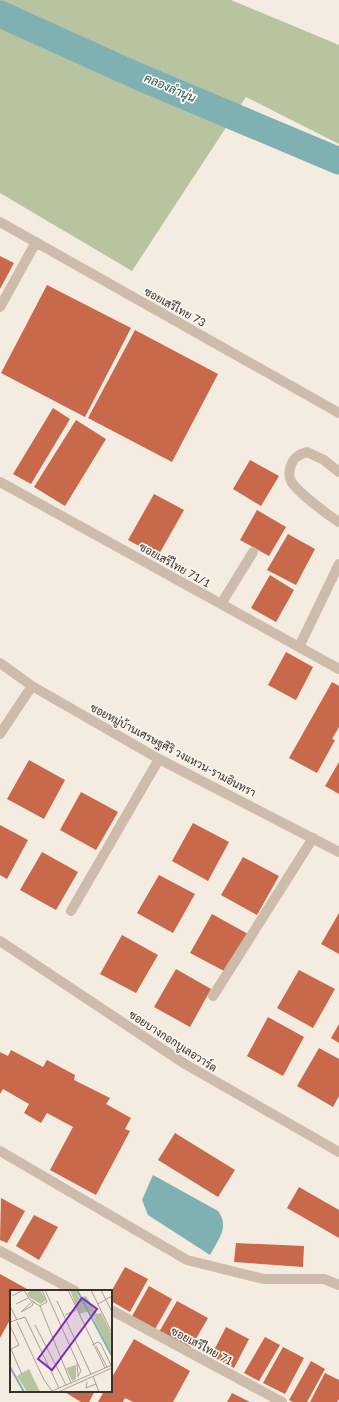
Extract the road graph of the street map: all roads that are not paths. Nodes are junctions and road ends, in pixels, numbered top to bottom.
1 (0, 222) edge
2 (36, 242) junction
3 (0, 307) edge
4 (339, 412) edge
5 (339, 472) edge
6 (0, 482) edge
7 (339, 522) edge
8 (253, 552) dead end
9 (339, 564) edge
10 (221, 604) junction
11 (300, 647) junction
12 (0, 663) edge
13 (339, 669) edge
14 (32, 686) junction
15 (0, 734) edge
16 (159, 759) junction
17 (313, 838) junction
18 (339, 852) edge
19 (71, 911) dead end
20 (0, 941) edge
21 (213, 996) dead end
22 (0, 1151) edge
23 (339, 1152) edge
24 (0, 1251) edge
25 (339, 1285) edge
26 (73, 1290) edge
27 (112, 1311) edge
28 (282, 1402) edge

1 - 2 street, ซอยเสรีไทย 73
2 - 3 street
2 - 4 street, ซอยเสรีไทย 73
5 - 7 street
6 - 10 street, ซอยเสรีไทย 71/1
8 - 10 street
9 - 11 street
10 - 11 street, ซอยเสรีไทย 71/1
11 - 13 street, ซอยเสรีไทย 71/1
12 - 14 street, ซอยหมู่บ้านเศรษฐศิริ วงแหวน-รามอินทรา
14 - 15 street
14 - 16 street, ซอยหมู่บ้านเศรษฐศิริ วงแหวน-รามอินทรา
16 - 17 street, ซอยหมู่บ้านเศรษฐศิริ วงแหวน-รามอินทรา
16 - 19 street
17 - 18 street, ซอยหมู่บ้านเศรษฐศิริ วงแหวน-รามอินทรา
17 - 21 street
20 - 23 street, ซอยบางกอกบูเลอวาร์ด
22 - 25 street
24 - 26 street
27 - 28 street, ซอยเสรีไทย 71

